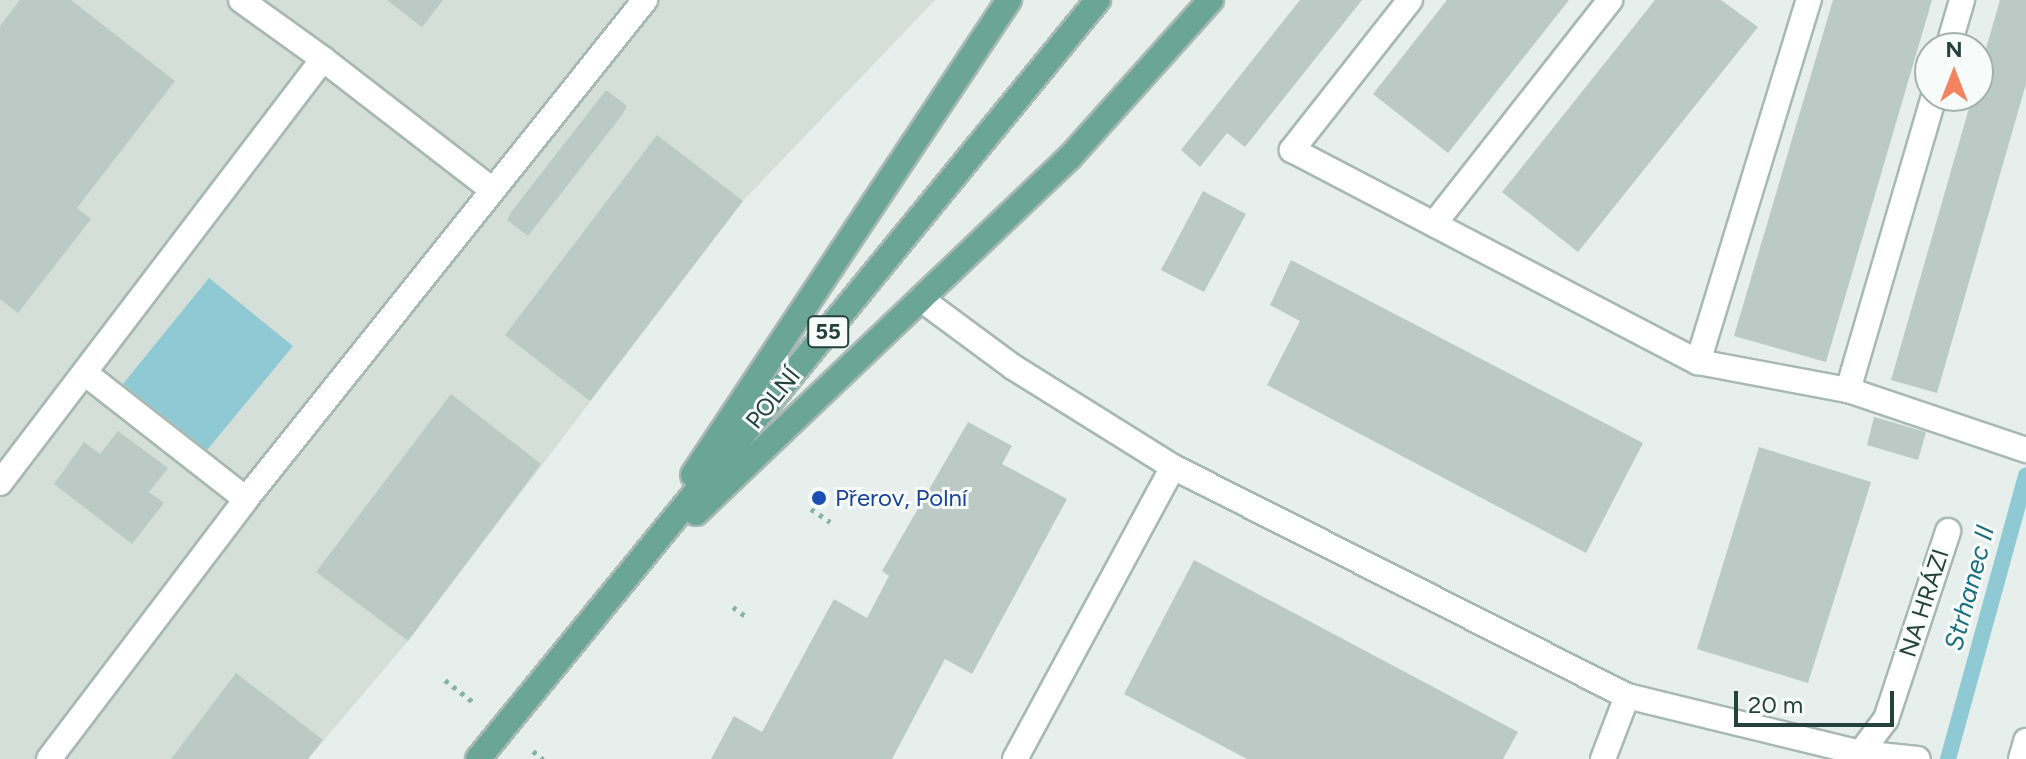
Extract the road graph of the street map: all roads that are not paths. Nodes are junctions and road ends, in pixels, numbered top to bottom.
1 (241, 0) edge
2 (639, 0) edge
3 (645, 0) edge
4 (1009, 0) edge
5 (1098, 0) edge
6 (1211, 0) edge
7 (1410, 0) edge
8 (1610, 0) edge
9 (1809, 0) edge
10 (1962, 0) edge
11 (1953, 32) edge
12 (323, 59) junction
13 (1929, 112) edge
14 (491, 189) junction
15 (1434, 224) junction
16 (921, 299) junction
17 (1698, 362) junction
18 (86, 374) junction
19 (1848, 390) junction
20 (2017, 448) edge
21 (1173, 467) junction
22 (0, 483) edge
23 (246, 499) junction
24 (1948, 531) dead end
25 (618, 587) junction
26 (1627, 696) junction
27 (2026, 741) edge
28 (1858, 756) edge
29 (1915, 758) edge
30 (49, 759) edge
31 (478, 759) edge
32 (1015, 759) edge
33 (1603, 759) edge
34 (2021, 759) edge

1 - 12 street
2 - 3 street
2 - 14 street
4 - 25 main road
5 - 25 main road, POLNÍ / 55
6 - 16 main road
7 - 15 street
8 - 15 street
9 - 17 street
10 - 11 street
12 - 14 street
12 - 18 street
13 - 19 street
14 - 23 street
15 - 17 street
16 - 21 street
16 - 25 main road
17 - 19 street
18 - 22 street
18 - 23 street
19 - 20 street
21 - 26 street
21 - 32 street
23 - 30 street
24 - 28 street, NA HRÁZI
25 - 31 main road, POLNÍ / 55
26 - 28 street
26 - 33 street
27 - 34 street
28 - 29 street

